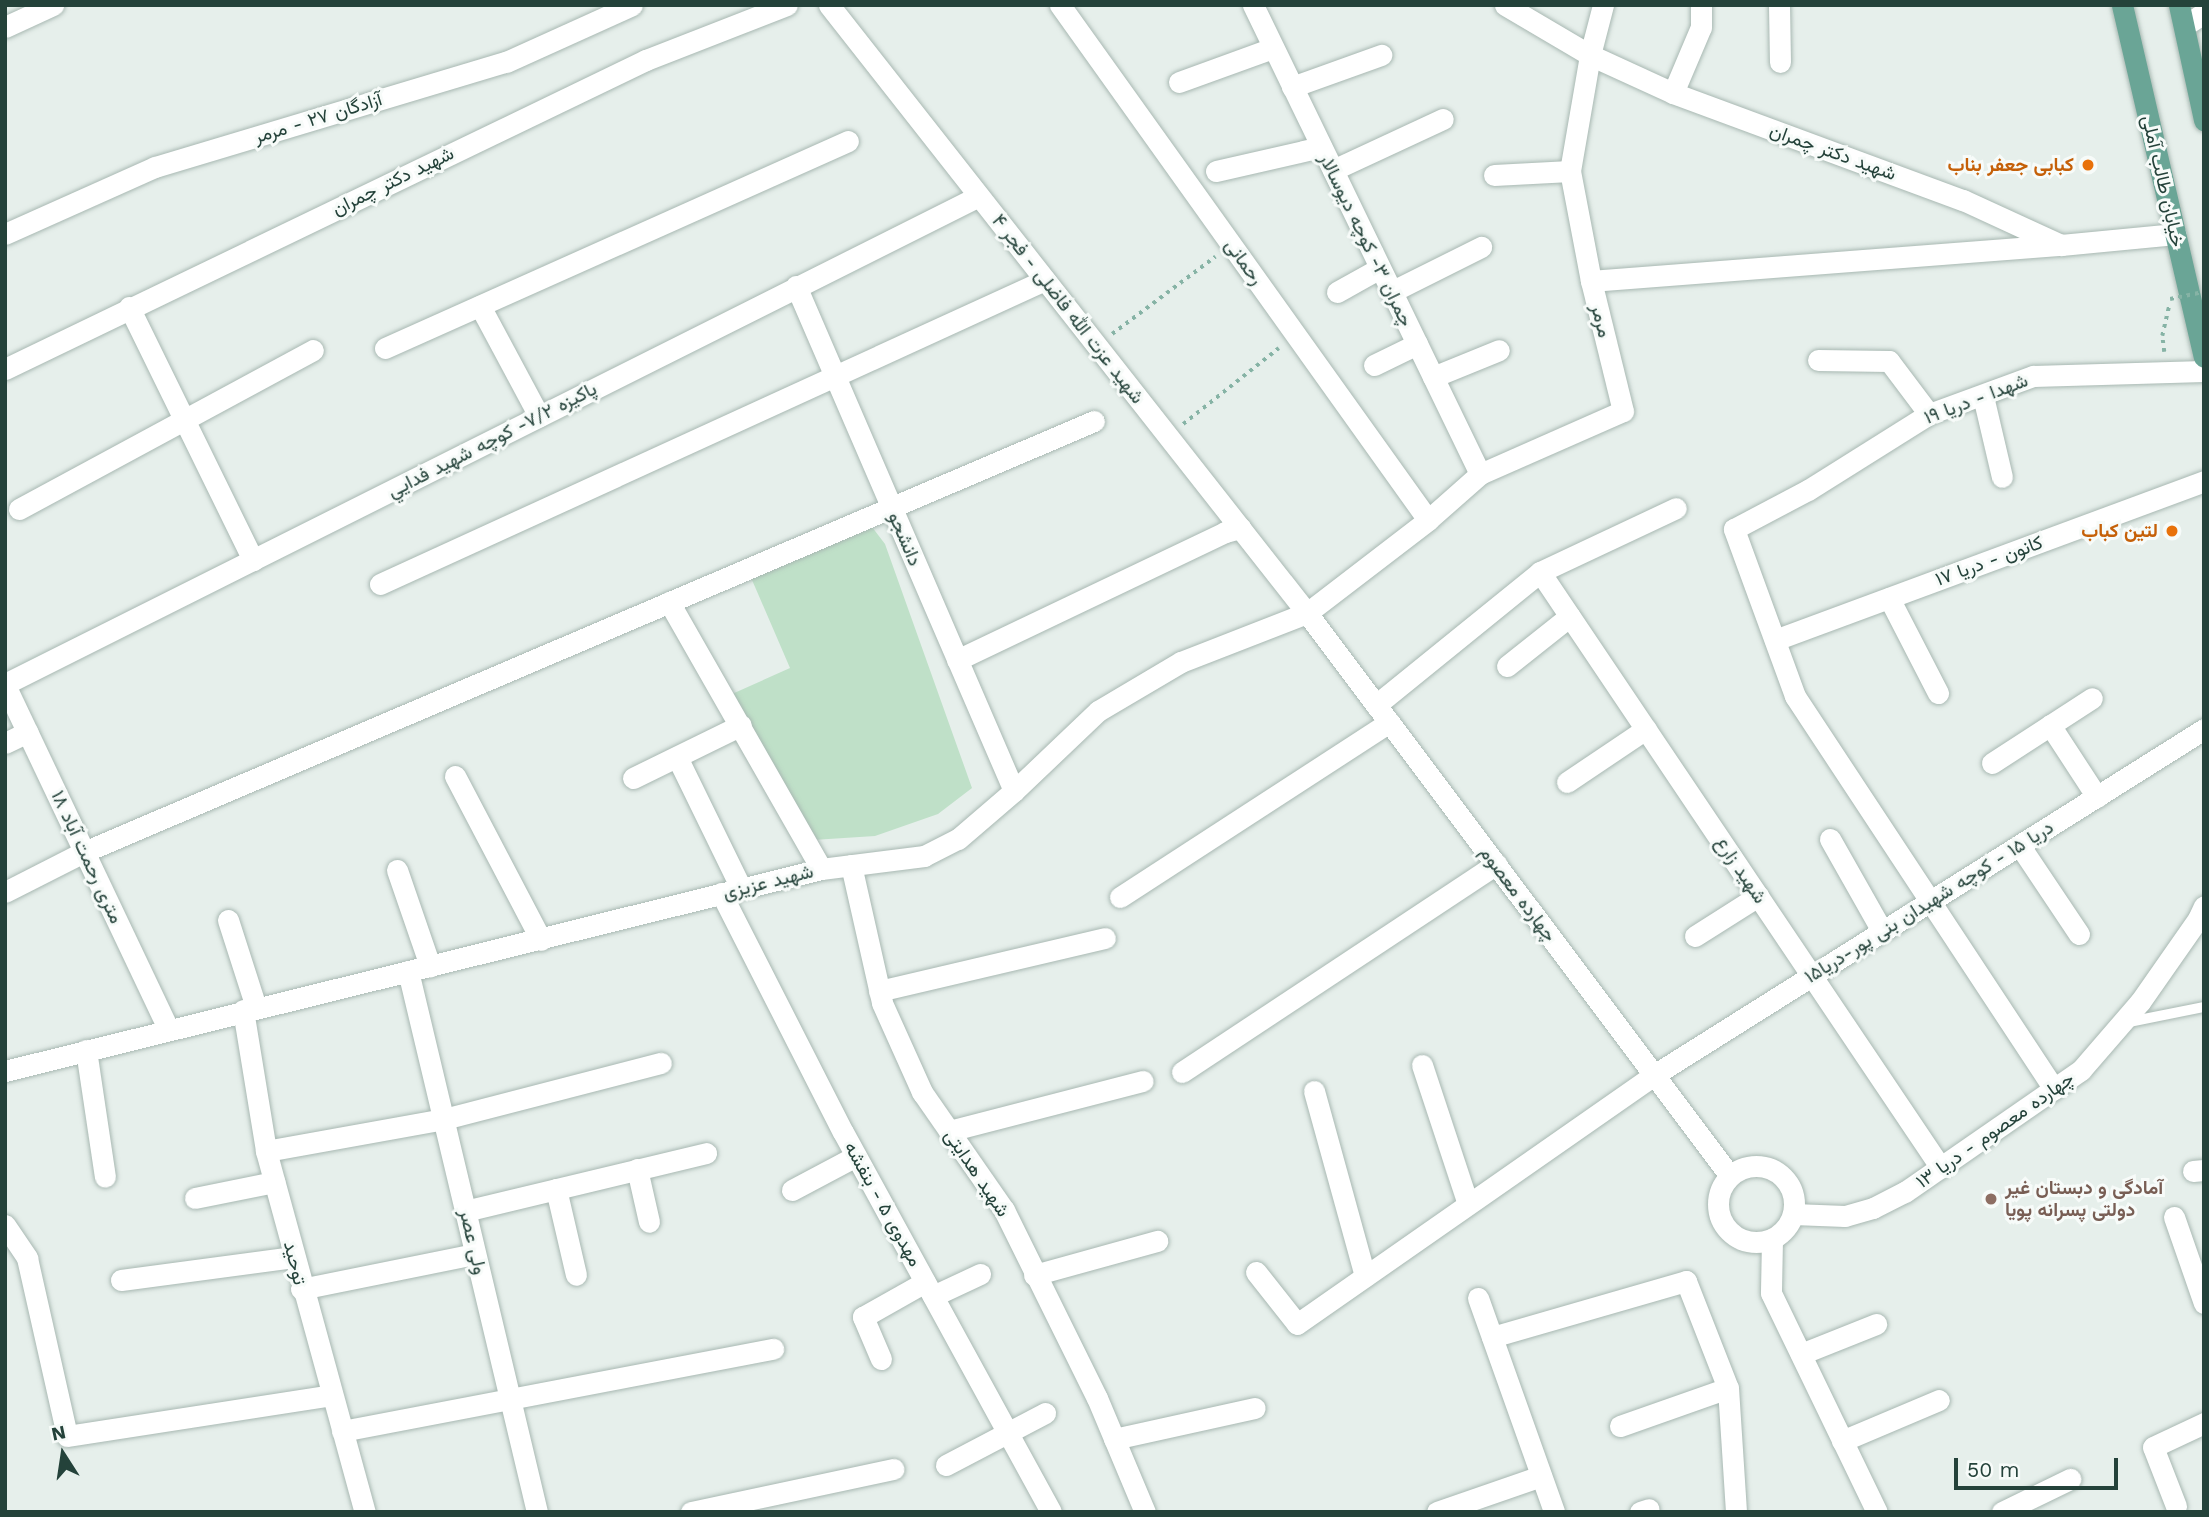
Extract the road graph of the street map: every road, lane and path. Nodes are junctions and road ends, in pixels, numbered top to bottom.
1 (53, 5) edge
2 (632, 5) edge
3 (829, 5) edge
4 (1060, 5) edge
5 (1253, 5) edge
6 (1505, 5) edge
7 (1603, 5) edge
8 (1700, 5) edge
9 (1779, 5) edge
10 (2122, 5) edge
11 (784, 6) edge
12 (2204, 13) edge
13 (2181, 16) edge
14 (5, 27) edge
15 (1273, 48) junction
16 (1381, 55) dead end
17 (1590, 55) junction
18 (1780, 62) dead end
19 (1179, 82) dead end
20 (1292, 87) junction
21 (1673, 93) junction
22 (1444, 119) dead end
23 (2204, 120) edge
24 (848, 141) dead end
25 (1321, 147) junction
26 (1333, 170) junction
27 (1216, 171) dead end
28 (1570, 171) junction
29 (1494, 175) dead end
30 (979, 196) junction
31 (5, 234) edge
32 (2175, 234) junction
33 (1231, 245) junction
34 (2061, 245) junction
35 (1482, 247) dead end
36 (1380, 268) junction
37 (1045, 280) junction
38 (1591, 281) junction
39 (796, 286) junction
40 (1337, 292) dead end
41 (1391, 292) junction
42 (2204, 292) edge
43 (480, 306) junction
44 (129, 307) junction
45 (1296, 335) junction
46 (2162, 337) dead end
47 (1417, 344) junction
48 (1097, 345) junction
49 (385, 348) dead end
50 (313, 350) dead end
51 (1499, 350) dead end
52 (2204, 357) edge
53 (1818, 360) dead end
54 (1374, 365) dead end
55 (5, 369) edge
56 (2204, 371) edge
57 (834, 374) junction
58 (1433, 377) junction
59 (1983, 396) junction
60 (1929, 414) junction
61 (539, 416) junction
62 (183, 421) junction
63 (1094, 421) dead end
64 (1168, 436) junction
65 (1480, 474) junction
66 (2002, 477) dead end
67 (2204, 481) edge
68 (891, 508) junction
69 (1676, 508) dead end
70 (19, 509) dead end
71 (1428, 520) junction
72 (1240, 528) junction
73 (253, 560) junction
74 (1540, 572) junction
75 (380, 584) dead end
76 (1889, 598) junction
77 (669, 603) junction
78 (1307, 613) junction
79 (1570, 616) junction
80 (1774, 640) junction
81 (957, 660) junction
82 (1507, 666) dead end
83 (5, 685) edge
84 (1938, 693) dead end
85 (2092, 698) dead end
86 (1376, 705) junction
87 (1389, 722) junction
88 (741, 725) junction
89 (2050, 725) junction
90 (1646, 729) junction
91 (2204, 729) edge
92 (28, 732) junction
93 (5, 743) edge
94 (677, 757) junction
95 (1992, 764) dead end
96 (455, 776) dead end
97 (633, 778) dead end
98 (1567, 782) dead end
99 (1014, 792) junction
100 (2098, 797) junction
101 (1830, 839) dead end
102 (2020, 846) junction
103 (84, 852) junction
104 (1496, 864) junction
105 (850, 865) junction
106 (821, 869) junction
107 (397, 870) dead end
108 (731, 890) junction
109 (5, 892) edge
110 (1758, 896) junction
111 (1120, 898) dead end
112 (1932, 900) junction
113 (2204, 906) edge
114 (228, 920) dead end
115 (1882, 931) junction
116 (2080, 934) dead end
117 (1695, 936) dead end
118 (1105, 938) dead end
119 (541, 940) junction
120 (430, 966) junction
121 (408, 971) junction
122 (1811, 975) junction
123 (879, 991) junction
124 (2204, 1007) edge
125 (250, 1009) junction
126 (2122, 1023) junction
127 (168, 1029) junction
128 (86, 1050) junction
129 (661, 1063) dead end
130 (1422, 1065) dead end
131 (5, 1071) edge
132 (1182, 1072) dead end
133 (1654, 1075) junction
134 (1143, 1081) dead end
135 (2054, 1089) junction
136 (1314, 1091) dead end
137 (443, 1119) junction
138 (949, 1131) junction
139 (266, 1151) junction
140 (706, 1153) dead end
141 (856, 1156) junction
142 (1941, 1168) junction
143 (637, 1169) junction
144 (1730, 1176) junction
145 (106, 1177) dead end
146 (274, 1182) junction
147 (556, 1189) junction
148 (792, 1190) dead end
149 (195, 1198) dead end
150 (1468, 1204) junction
151 (465, 1211) junction
152 (1793, 1214) junction
153 (2174, 1217) dead end
154 (649, 1222) dead end
155 (5, 1225) edge
156 (1772, 1239) junction
157 (1157, 1241) dead end
158 (475, 1254) junction
159 (293, 1257) junction
160 (1256, 1272) dead end
161 (980, 1274) dead end
162 (576, 1275) dead end
163 (1034, 1275) junction
164 (1365, 1276) junction
165 (121, 1280) dead end
166 (301, 1289) junction
167 (929, 1289) junction
168 (1478, 1298) dead end
169 (2204, 1303) edge
170 (1876, 1324) dead end
171 (1492, 1337) junction
172 (773, 1349) dead end
173 (1801, 1354) junction
174 (881, 1359) dead end
175 (1728, 1388) junction
176 (331, 1395) junction
177 (510, 1398) junction
178 (1939, 1400) dead end
179 (1255, 1408) dead end
180 (1045, 1413) dead end
181 (2204, 1423) edge
182 (1620, 1426) dead end
183 (342, 1431) junction
184 (1008, 1433) junction
185 (1114, 1439) junction
186 (1842, 1441) junction
187 (946, 1465) dead end
188 (893, 1469) dead end
189 (1541, 1476) junction
190 (2070, 1479) dead end
191 (2176, 1506) dead end
192 (365, 1512) edge
193 (537, 1512) edge
194 (691, 1512) edge
195 (1051, 1512) edge
196 (1145, 1512) edge
197 (1437, 1512) edge
198 (1554, 1512) edge
199 (1736, 1512) edge
200 (1877, 1512) edge
201 (2002, 1512) edge

1 - 14 street
2 - 31 street, آزادگان ۲۷ - مرمر
3 - 30 street, شهید عزت الله فاضلی - فجر ۴
4 - 33 street, رحمانی
5 - 15 street, چمران ۳- كوچه ديوسالار
6 - 17 street, شهید دکتر چمران
7 - 17 street
8 - 21 street
9 - 18 street
10 - 32 main road, خیابان طالب آملی
11 - 44 street, شهید دکتر چمران
12 - 13 street
13 - 23 main road
15 - 19 street
15 - 20 street, چمران ۳- كوچه ديوسالار
16 - 20 street
17 - 21 street, شهید دکتر چمران
17 - 28 street
20 - 25 street, چمران ۳- كوچه ديوسالار
21 - 34 street, شهید دکتر چمران
22 - 26 street
24 - 43 street
25 - 26 street, چمران ۳- كوچه ديوسالار
25 - 27 street
26 - 36 street, چمران ۳- كوچه ديوسالار
28 - 29 street
28 - 38 street
30 - 37 street, شهید عزت الله فاضلی - فجر ۴
30 - 39 street, پاکیزه ۷/۲- كوچه شهيد فدايي
32 - 34 street
32 - 52 main road, خیابان طالب آملی
33 - 45 street, رحمانی
33 - 48 path
34 - 38 street, مرمر
35 - 41 street
36 - 40 street
36 - 41 street, چمران ۳- كوچه ديوسالار
37 - 48 street, شهید عزت الله فاضلی - فجر ۴
37 - 57 street
38 - 65 street, مرمر
39 - 57 street, دانشجو
39 - 61 street, پاکیزه ۷/۲- كوچه شهيد فدايي
41 - 47 street, چمران ۳- كوچه ديوسالار
42 - 46 path, bridge
43 - 49 street
43 - 61 street
44 - 55 street, شهید دکتر چمران
44 - 62 street
45 - 64 path
45 - 71 street, رحمانی
47 - 54 street
47 - 58 street, چمران ۳- كوچه ديوسالار
48 - 64 street, شهید عزت الله فاضلی - فجر ۴
50 - 62 street
51 - 58 street
53 - 60 street
56 - 59 street, شهدا - دریا ۱۹
57 - 68 street, دانشجو
57 - 75 street
58 - 65 street, چمران ۳- كوچه ديوسالار
59 - 60 street, شهدا - دریا ۱۹
59 - 66 street
60 - 80 street, شهدا - دریا ۱۹
61 - 73 street, پاکیزه ۷/۲- كوچه شهيد فدايي
62 - 70 street
62 - 73 street
63 - 68 street
64 - 72 street, شهید عزت الله فاضلی - فجر ۴
65 - 71 street, مرمر
67 - 76 street, کانون - دریا ۱۷
68 - 77 street
68 - 81 street, دانشجو
69 - 74 street
71 - 78 street, مرمر
72 - 78 street, شهید عزت الله فاضلی - فجر ۴
72 - 81 street
73 - 83 street, پاکیزه ۷/۲- كوچه شهيد فدايي
74 - 79 street, شهید زارع
74 - 86 street
76 - 80 street, کانون - دریا ۱۷
76 - 84 street
77 - 88 street
77 - 103 street
78 - 86 street, چهارده معصوم
78 - 99 street, شهید عزیزی
79 - 82 street
79 - 90 street, شهید زارع
80 - 112 street
81 - 99 street, دانشجو
83 - 92 street, ۱۸ متری رحمت آباد
85 - 89 street
86 - 87 street, چهارده معصوم
87 - 104 street, چهارده معصوم
87 - 111 street
88 - 94 street
88 - 106 street
89 - 95 street
89 - 100 street
90 - 98 street
90 - 110 street, شهید زارع
91 - 100 street, دریا ۱۵ - كوچه شهيدان بنی پور-دريا۱۵
92 - 93 street
92 - 103 street, ۱۸ متری رحمت آباد
94 - 97 street
94 - 108 street, مهدوی ۵ - بنفشه
96 - 119 street
99 - 105 street, شهید عزیزی
100 - 102 street, دریا ۱۵ - كوچه شهيدان بنی پور-دريا۱۵
101 - 115 street
102 - 112 street, دریا ۱۵ - كوچه شهيدان بنی پور-دريا۱۵
102 - 116 street
103 - 109 street
103 - 127 street, ۱۸ متری رحمت آباد
104 - 132 street
104 - 133 street, چهارده معصوم
105 - 106 street, شهید عزیزی
105 - 123 street, شهید هدایتی
106 - 108 street, شهید عزیزی
107 - 120 street
108 - 119 street, شهید عزیزی
108 - 141 street, مهدوی ۵ - بنفشه
110 - 117 street
110 - 122 street, شهید زارع
112 - 115 street, دریا ۱۵ - كوچه شهيدان بنی پور-دريا۱۵
112 - 135 street
113 - 126 street, چهارده معصوم - دریا ۱۳
114 - 125 street, توحید
115 - 122 street, دریا ۱۵ - كوچه شهيدان بنی پور-دريا۱۵
118 - 123 street
119 - 120 street, شهید عزیزی
120 - 121 street, شهید عزیزی
121 - 125 street, شهید عزیزی
121 - 137 street, ولی عصر
122 - 133 street, دریا ۱۵ - كوچه شهيدان بنی پور-دريا۱۵
122 - 142 street, شهید زارع
123 - 138 street, شهید هدایتی
124 - 126 lane
125 - 127 street, شهید عزیزی
125 - 139 street, توحید
126 - 135 street, چهارده معصوم - دریا ۱۳
127 - 128 street, شهید عزیزی
128 - 131 street, شهید عزیزی
128 - 145 street
129 - 137 street
130 - 150 street
133 - 144 street, چهارده معصوم
133 - 150 street, دریا ۱۵ - كوچه شهيدان بنی پور-دريا۱۵
134 - 138 street
135 - 142 street, چهارده معصوم - دریا ۱۳
136 - 164 street
137 - 139 street
137 - 151 street, ولی عصر
138 - 163 street, شهید هدایتی
139 - 146 street, توحید
140 - 143 street
141 - 148 street
141 - 167 street, مهدوی ۵ - بنفشه
142 - 152 street, چهارده معصوم - دریا ۱۳
143 - 147 street
143 - 154 street
144 - 152 street
144 - 156 street
146 - 149 street
146 - 159 street, توحید
147 - 151 street
147 - 162 street
150 - 164 street, دریا ۱۵ - كوچه شهيدان بنی پور-دريا۱۵
151 - 158 street, ولی عصر
152 - 156 street
153 - 169 street
155 - 176 street
156 - 173 street
157 - 163 street
158 - 166 street
158 - 177 street, ولی عصر
159 - 165 street
159 - 166 street, توحید
160 - 164 street, دریا ۱۵ - كوچه شهيدان بنی پور-دريا۱۵
161 - 167 street
163 - 185 street, شهید هدایتی
166 - 176 street, توحید
167 - 174 street
167 - 184 street, مهدوی ۵ - بنفشه
168 - 171 street
170 - 173 street
171 - 175 street
171 - 189 street
172 - 177 street
173 - 186 street
175 - 182 street
175 - 199 street
176 - 183 street, توحید
177 - 183 street
177 - 193 street, ولی عصر
178 - 186 street
179 - 185 street
180 - 184 street
181 - 191 street
183 - 192 street, توحید
184 - 187 street
184 - 195 street, مهدوی ۵ - بنفشه
185 - 196 street, شهید هدایتی
186 - 200 street
188 - 194 street
189 - 197 street
189 - 198 street
190 - 201 street

